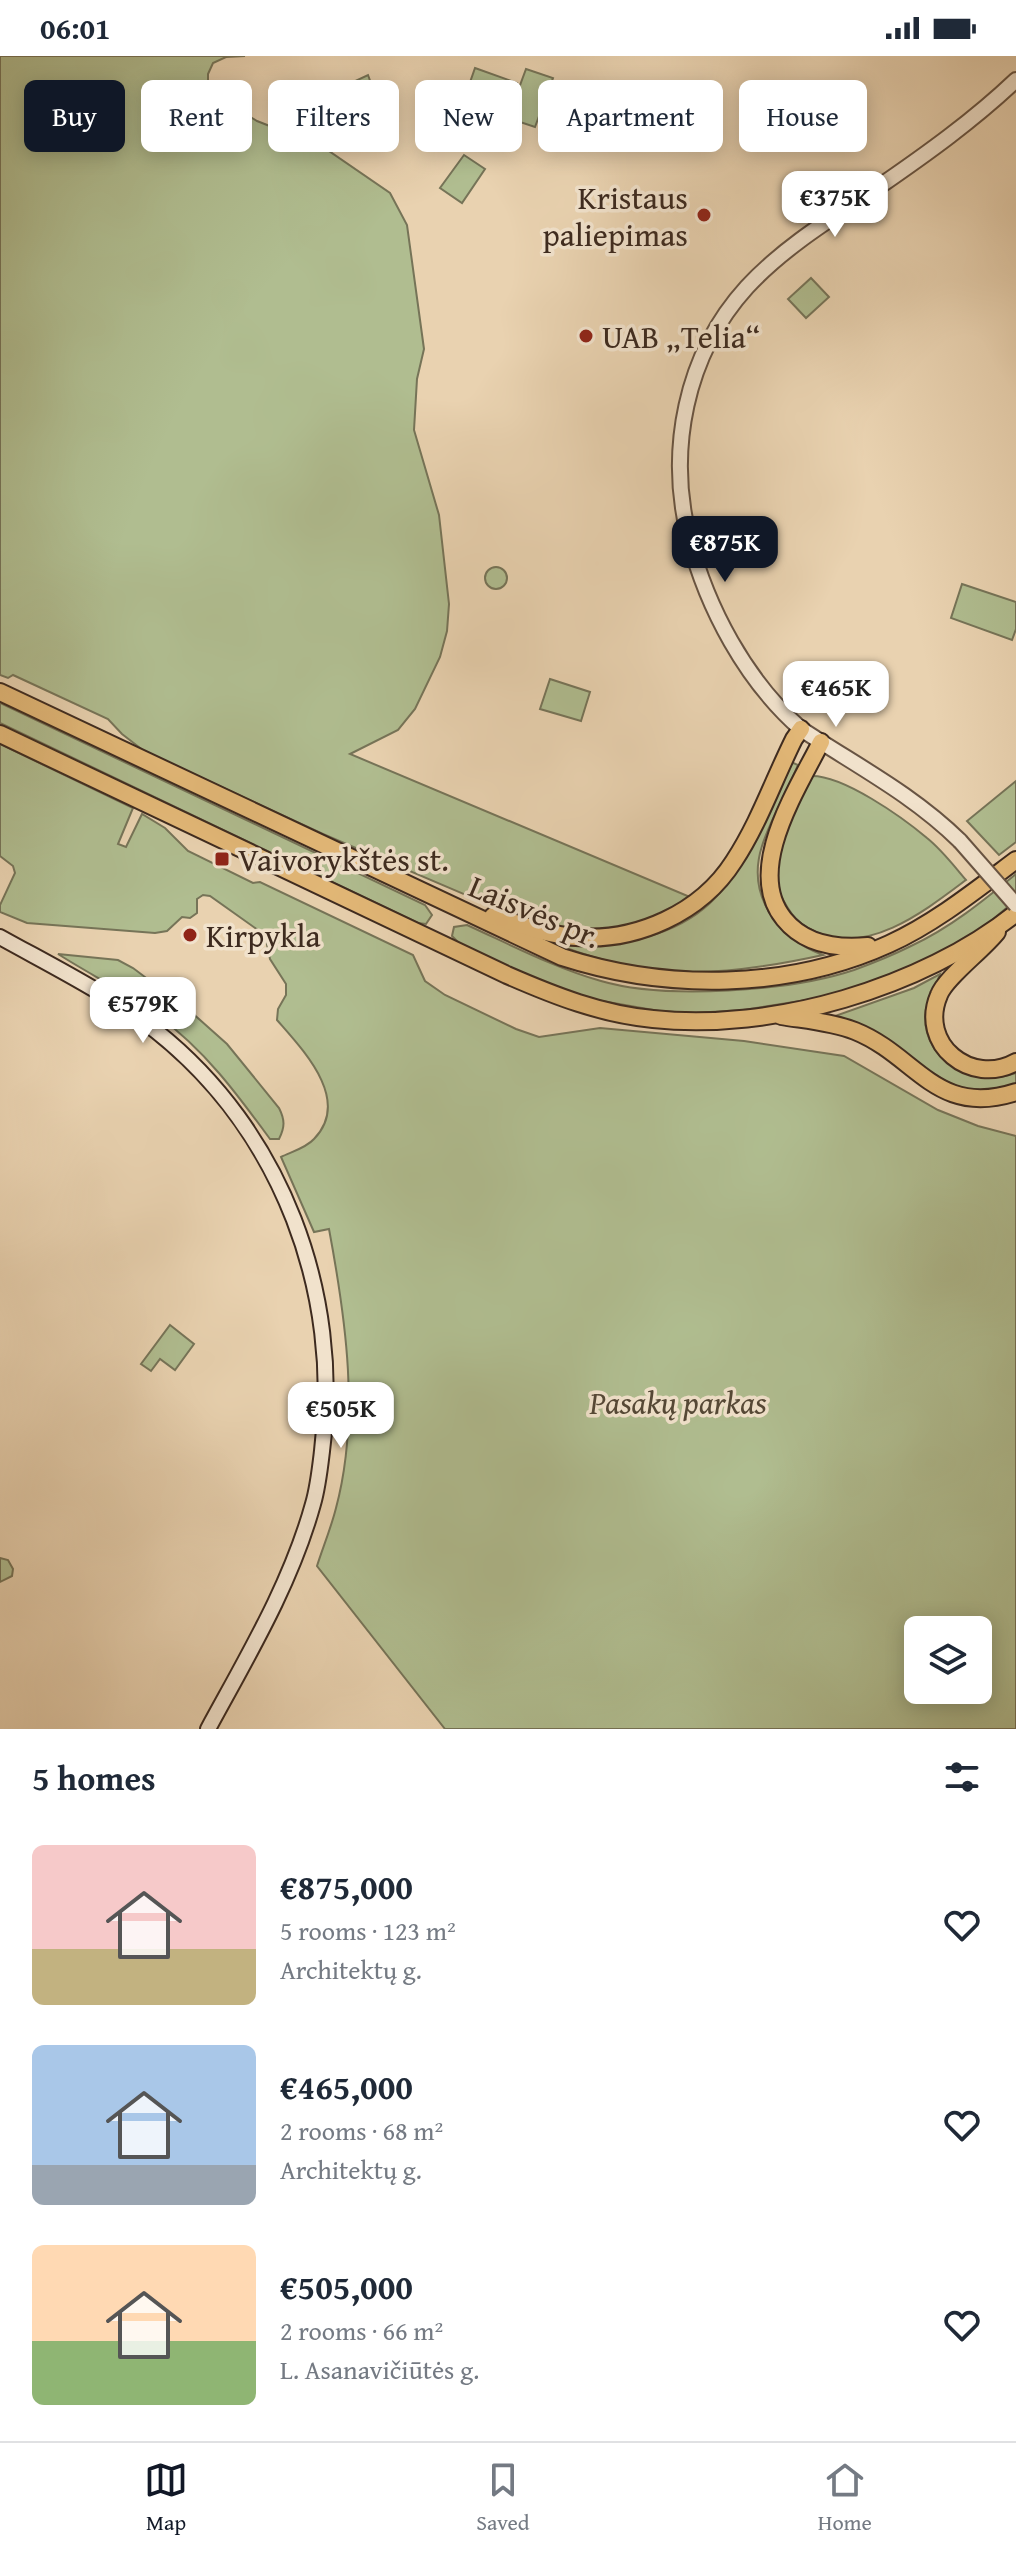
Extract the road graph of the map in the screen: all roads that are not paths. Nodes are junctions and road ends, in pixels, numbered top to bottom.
1 (1016, 80) edge
2 (0, 692) edge
3 (801, 729) junction
4 (0, 734) edge
5 (821, 742) junction
6 (1016, 860) edge
7 (432, 897) junction
8 (1016, 905) edge
9 (1011, 918) edge
10 (0, 937) edge
11 (890, 944) junction
12 (772, 1015) junction
13 (1016, 1062) edge
14 (1016, 1092) edge
15 (208, 1729) edge

1 - 3 street
2 - 7 main road, Laisvės pr.
3 - 5 street
3 - 7 main road
4 - 12 main road, Laisvės pr.
5 - 8 street, bridge
5 - 11 main road
6 - 11 main road, Laisvės pr.
7 - 11 main road, Laisvės pr.
9 - 12 main road, Laisvės pr.
9 - 13 main road
10 - 15 street
12 - 14 main road

